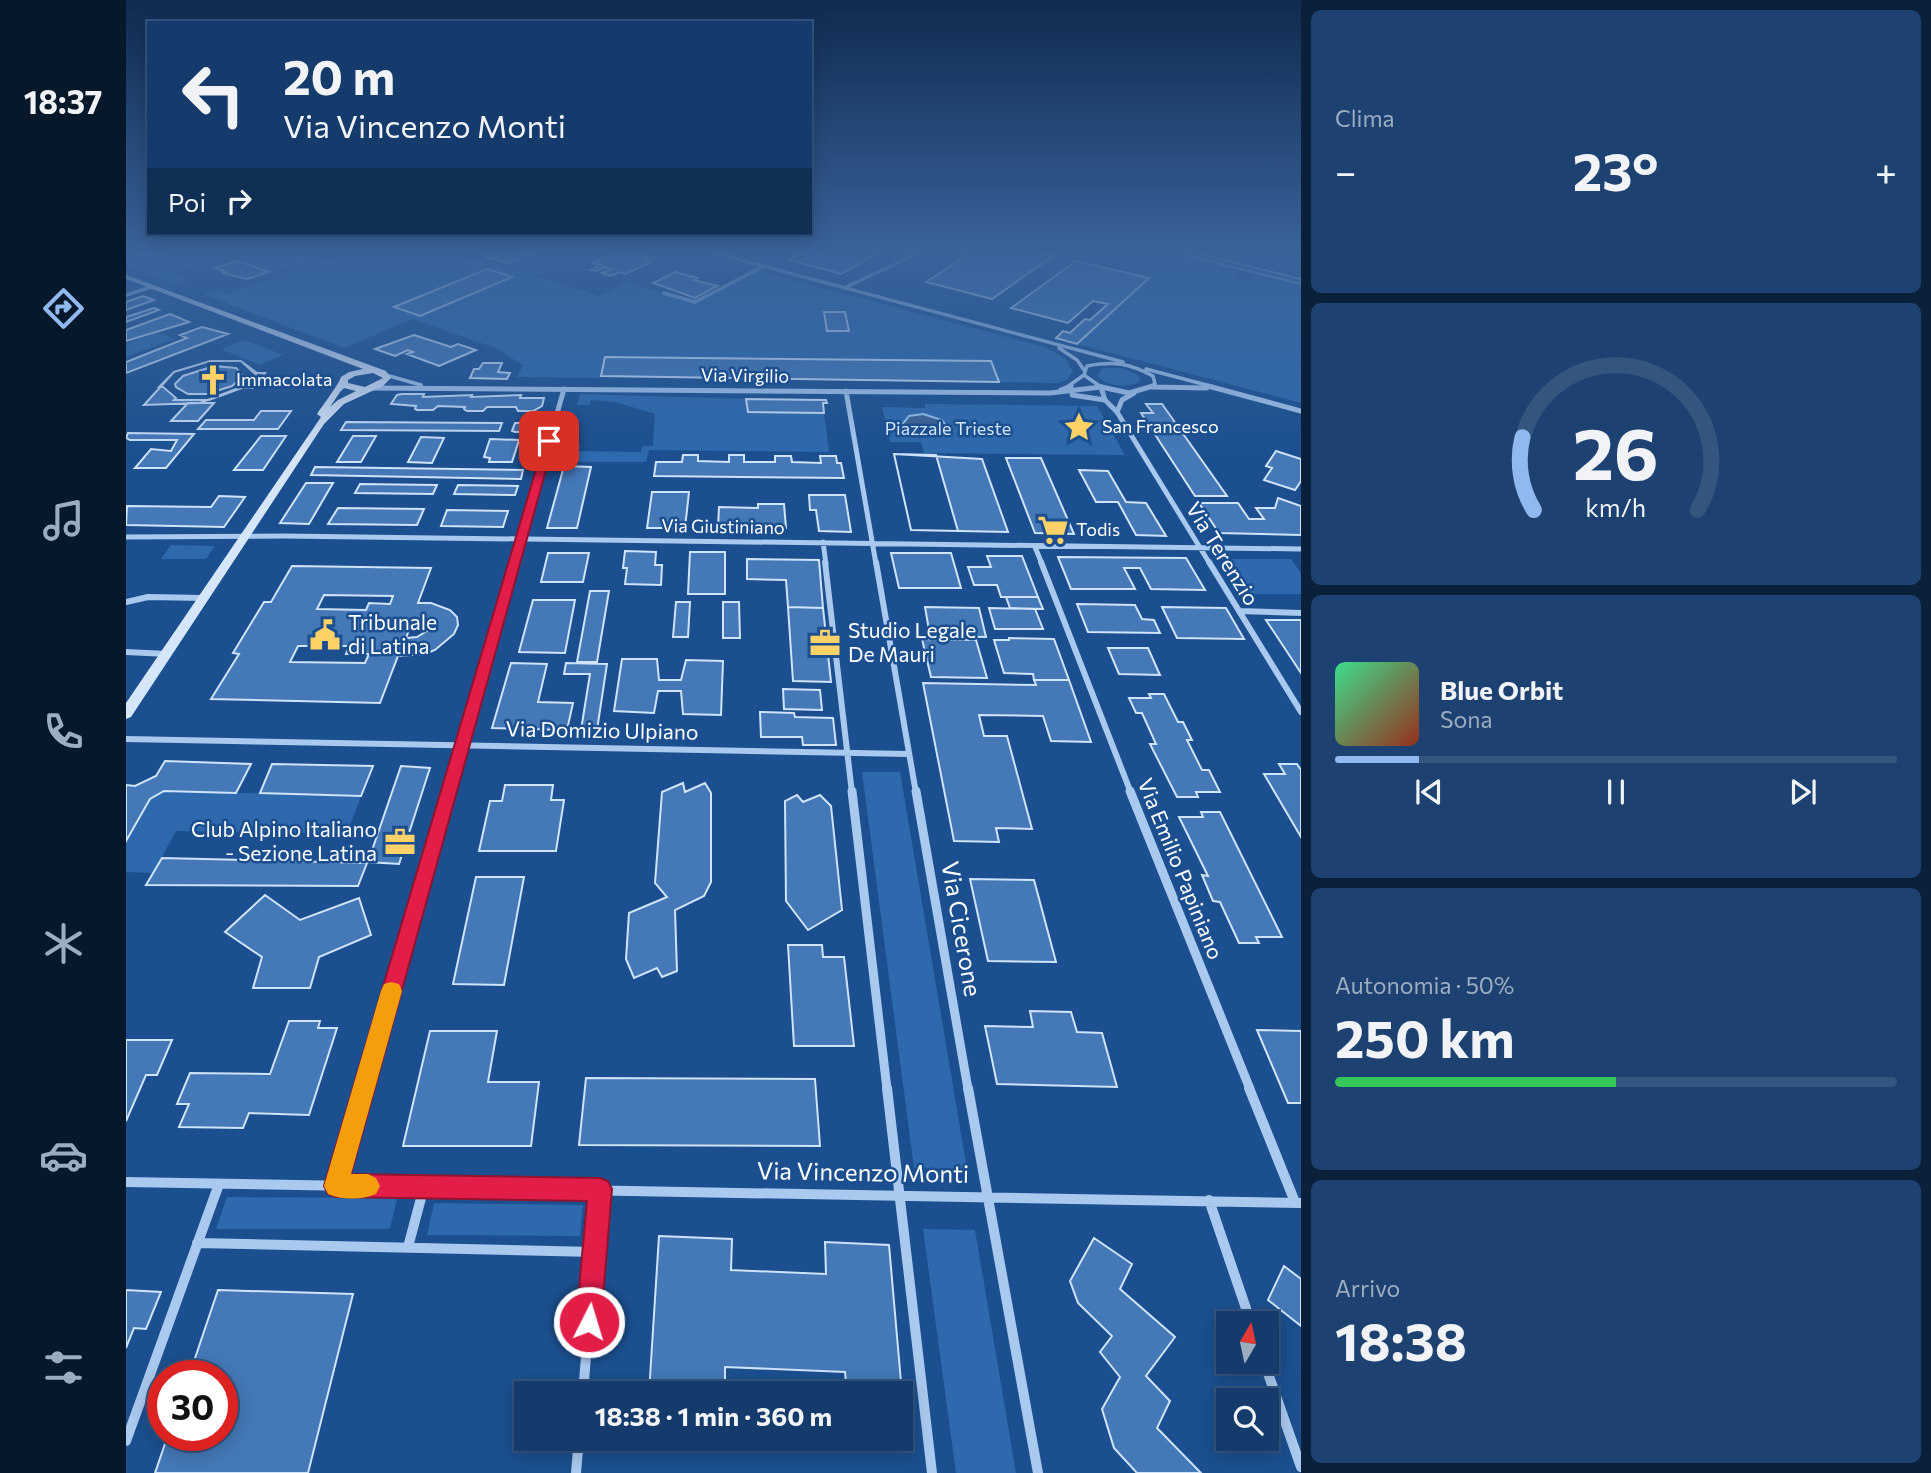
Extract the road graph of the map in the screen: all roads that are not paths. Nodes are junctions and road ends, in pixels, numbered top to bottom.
1 (234, 319) edge
2 (958, 319) edge
3 (1049, 343) junction
4 (328, 354) junction
5 (1123, 362) junction
6 (1142, 368) junction
7 (373, 370) junction
8 (1084, 372) junction
9 (386, 375) junction
10 (344, 382) junction
11 (439, 387) junction
12 (1101, 387) junction
13 (1152, 387) junction
14 (370, 388) junction
15 (564, 389) junction
16 (846, 391) junction
17 (1135, 392) junction
18 (1231, 392) junction
19 (1050, 393) junction
20 (1105, 400) junction
21 (1301, 411) edge
22 (1116, 412) junction
23 (321, 422) junction
24 (246, 536) junction
25 (126, 537) edge
26 (521, 539) junction
27 (823, 542) junction
28 (872, 543) junction
29 (1035, 547) junction
30 (1199, 548) junction
31 (1301, 550) edge
32 (204, 598) junction
33 (126, 602) edge
34 (1238, 611) junction
35 (1301, 613) edge
36 (126, 652) edge
37 (167, 654) junction
38 (1301, 712) edge
39 (126, 715) edge
40 (126, 739) edge
41 (461, 746) junction
42 (848, 753) junction
43 (909, 754) junction
44 (126, 1182) edge
45 (219, 1184) junction
46 (336, 1186) junction
47 (424, 1187) junction
48 (600, 1189) junction
49 (898, 1194) junction
50 (986, 1196) junction
51 (1209, 1200) junction
52 (1298, 1203) edge
53 (197, 1243) junction
54 (408, 1247) junction
55 (594, 1252) junction
56 (1247, 1311) edge
57 (1268, 1374) edge
58 (584, 1381) edge
59 (126, 1441) edge
60 (578, 1451) edge
61 (1301, 1467) edge
62 (576, 1473) edge
63 (932, 1473) edge
64 (1038, 1473) edge

1 - 4 main road
2 - 3 street
3 - 5 street
3 - 8 street
4 - 7 main road
4 - 10 main road
5 - 6 street
5 - 8 street, Via Virgilio
6 - 13 street
6 - 18 street
7 - 9 main road
7 - 10 main road
8 - 12 street
8 - 19 street, Via Virgilio
9 - 11 street
9 - 14 main road
10 - 14 main road
10 - 23 main road
11 - 14 street
11 - 15 street, Via Virgilio
12 - 17 street
12 - 19 street, Via Virgilio
12 - 20 street, Via Terenzio
13 - 17 street
13 - 18 street
14 - 23 main road
15 - 16 street, Via Virgilio
15 - 26 street
16 - 19 street, Via Virgilio
16 - 28 street, Via Cicerone
17 - 22 street
18 - 21 street
19 - 20 street, Via Virgilio
20 - 22 street, Via Terenzio
22 - 30 street, Via Terenzio
23 - 24 main road
24 - 25 street, Via Giustiniano
24 - 26 street, Via Giustiniano
24 - 32 main road
26 - 27 street, Via Giustiniano
26 - 41 street
27 - 28 street, Via Giustiniano
27 - 42 street
28 - 29 street, Via Giustiniano
28 - 43 street, Via Cicerone
29 - 30 street, Via Giustiniano
29 - 52 street, Via Emilio Papiniano
30 - 31 street, Via Giustiniano
30 - 34 street, Via Terenzio
32 - 33 street
32 - 37 main road
34 - 35 street
34 - 38 street, Via Terenzio
36 - 37 street
37 - 39 main road
40 - 41 street, Via Domizio Ulpiano
41 - 42 street, Via Domizio Ulpiano
41 - 46 street
42 - 43 street, Via Domizio Ulpiano
42 - 49 street
43 - 50 street, Via Cicerone
44 - 45 street, Via Vincenzo Monti
45 - 46 street, Via Vincenzo Monti
45 - 53 street
46 - 47 street, Via Vincenzo Monti
47 - 48 street, Via Vincenzo Monti
47 - 54 street
48 - 49 street, Via Vincenzo Monti
48 - 55 street
49 - 50 street, Via Vincenzo Monti
49 - 63 street
50 - 51 street, Via Vincenzo Monti
50 - 64 street, Via Cicerone
51 - 52 street, Via Vincenzo Monti
51 - 56 street
53 - 54 street
53 - 59 street
54 - 55 street
55 - 58 street
57 - 61 street
60 - 62 street

